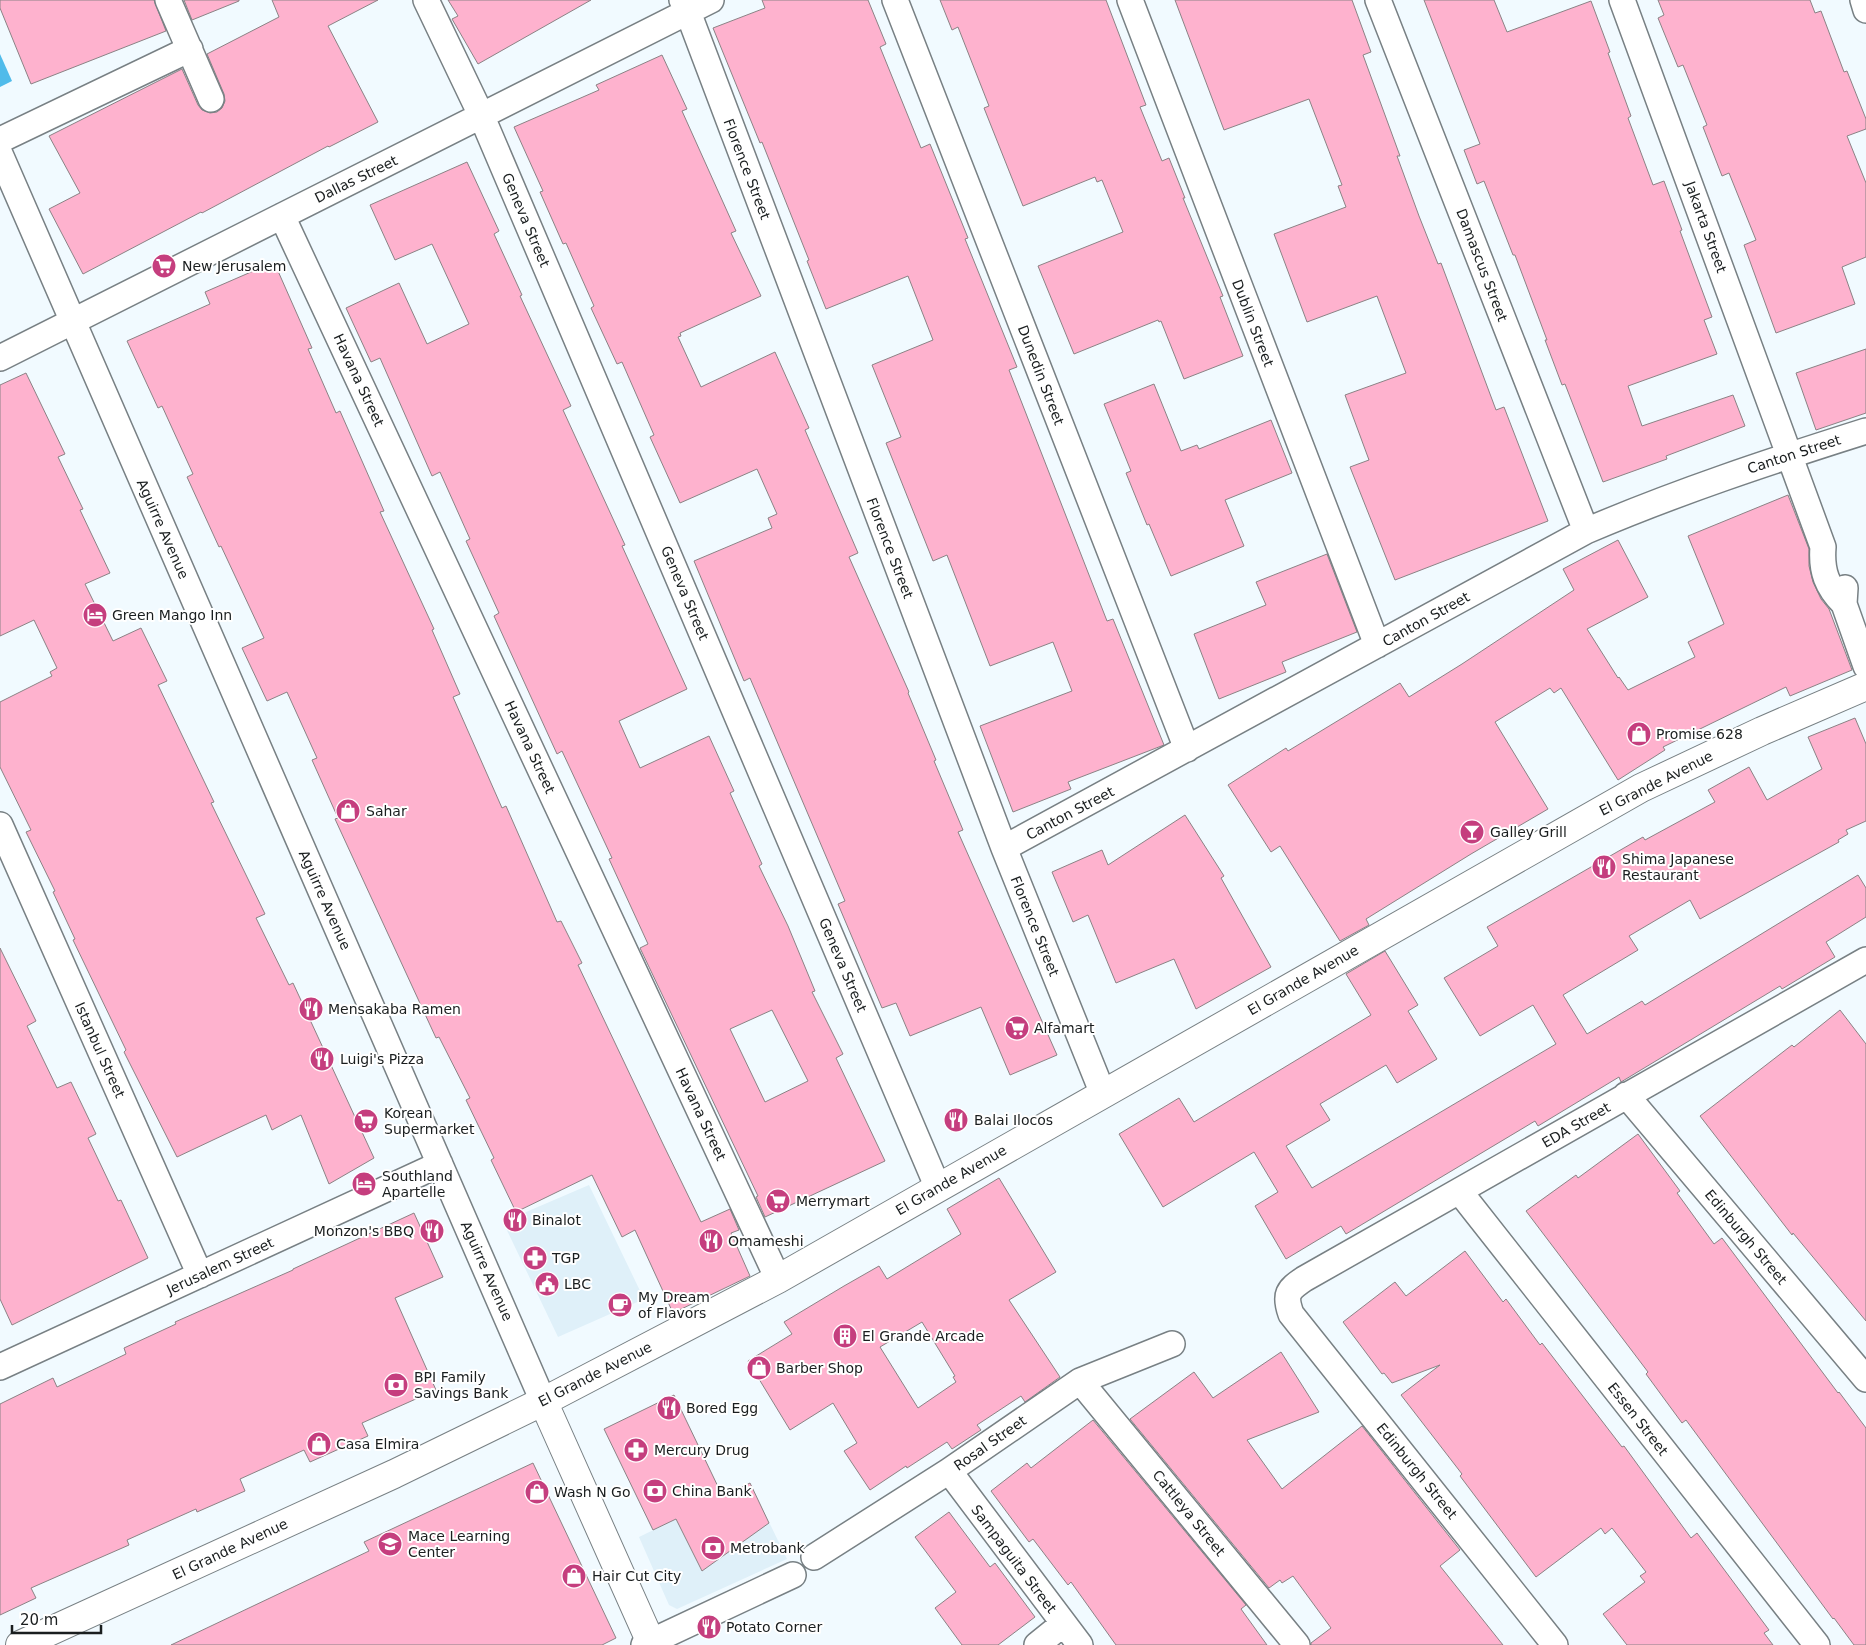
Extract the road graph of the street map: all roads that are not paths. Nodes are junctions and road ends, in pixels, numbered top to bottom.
1 (168, 0) edge
2 (426, 0) edge
3 (711, 0) edge
4 (895, 0) edge
5 (1130, 0) edge
6 (1378, 0) edge
7 (1622, 0) edge
8 (1862, 0) edge
9 (685, 6) edge
10 (1866, 10) edge
11 (190, 49) junction
12 (211, 99) dead end
13 (482, 117) junction
14 (0, 140) edge
15 (0, 154) edge
16 (282, 216) junction
17 (73, 321) junction
18 (0, 358) edge
19 (1866, 431) edge
20 (1790, 455) junction
21 (1586, 531) junction
22 (1377, 646) junction
23 (1866, 666) edge
24 (1866, 686) edge
25 (1187, 749) junction
26 (0, 825) edge
27 (1004, 848) junction
28 (1866, 961) edge
29 (1103, 1094) junction
30 (1626, 1095) junction
31 (440, 1164) junction
32 (938, 1188) junction
33 (1460, 1192) junction
34 (200, 1275) junction
35 (778, 1279) junction
36 (1288, 1293) joint
37 (1172, 1344) dead end
38 (0, 1367) edge
39 (1866, 1379) edge
40 (1080, 1380) junction
41 (543, 1401) junction
42 (949, 1471) junction
43 (814, 1557) dead end
44 (793, 1575) dead end
45 (1063, 1624) junction
46 (649, 1644) edge
47 (20, 1645) edge
48 (1037, 1645) edge
49 (1080, 1645) edge
50 (1297, 1645) edge
51 (1555, 1645) edge
52 (1817, 1645) edge

1 - 11 street
2 - 13 street, Geneva Street
3 - 9 street, Dallas Street
4 - 25 street, Dunedin Street
5 - 22 street, Dublin Street
6 - 21 street, Damascus Street
7 - 20 street, Jakarta Street
8 - 10 street
9 - 13 street, Dallas Street
9 - 27 street, Florence Street
11 - 12 street
11 - 14 street
13 - 16 street, Dallas Street
13 - 32 street, Geneva Street
15 - 17 street, Aguirre Avenue
16 - 17 street, Dallas Street
16 - 35 street, Havana Street
17 - 18 street, Dallas Street
17 - 31 street, Aguirre Avenue
19 - 20 street, Canton Street
20 - 21 street, Canton Street
20 - 23 street, Jakarta Street
21 - 22 street, Canton Street
22 - 25 street, Canton Street
24 - 29 street, El Grande Avenue
25 - 27 street, Canton Street
26 - 34 street, Istanbul Street
27 - 29 street, Florence Street
28 - 30 street, EDA Street
29 - 32 street, El Grande Avenue
30 - 33 street, EDA Street
30 - 39 street, Edinburgh Street
31 - 34 street, Jerusalem Street
31 - 41 street, Aguirre Avenue
32 - 35 street, El Grande Avenue
33 - 36 street, EDA Street
33 - 52 street, Essen Street
34 - 38 street, Jerusalem Street
35 - 41 street, El Grande Avenue
36 - 51 street, Edinburgh Street
37 - 40 street, Rosal Street
40 - 42 street, Rosal Street
40 - 50 street, Cattleya Street
41 - 46 street, Aguirre Avenue
41 - 47 street, El Grande Avenue
42 - 43 street, Rosal Street
42 - 45 street, Sampaguita Street
44 - 46 street
45 - 48 street
45 - 49 street, Sampaguita Street

